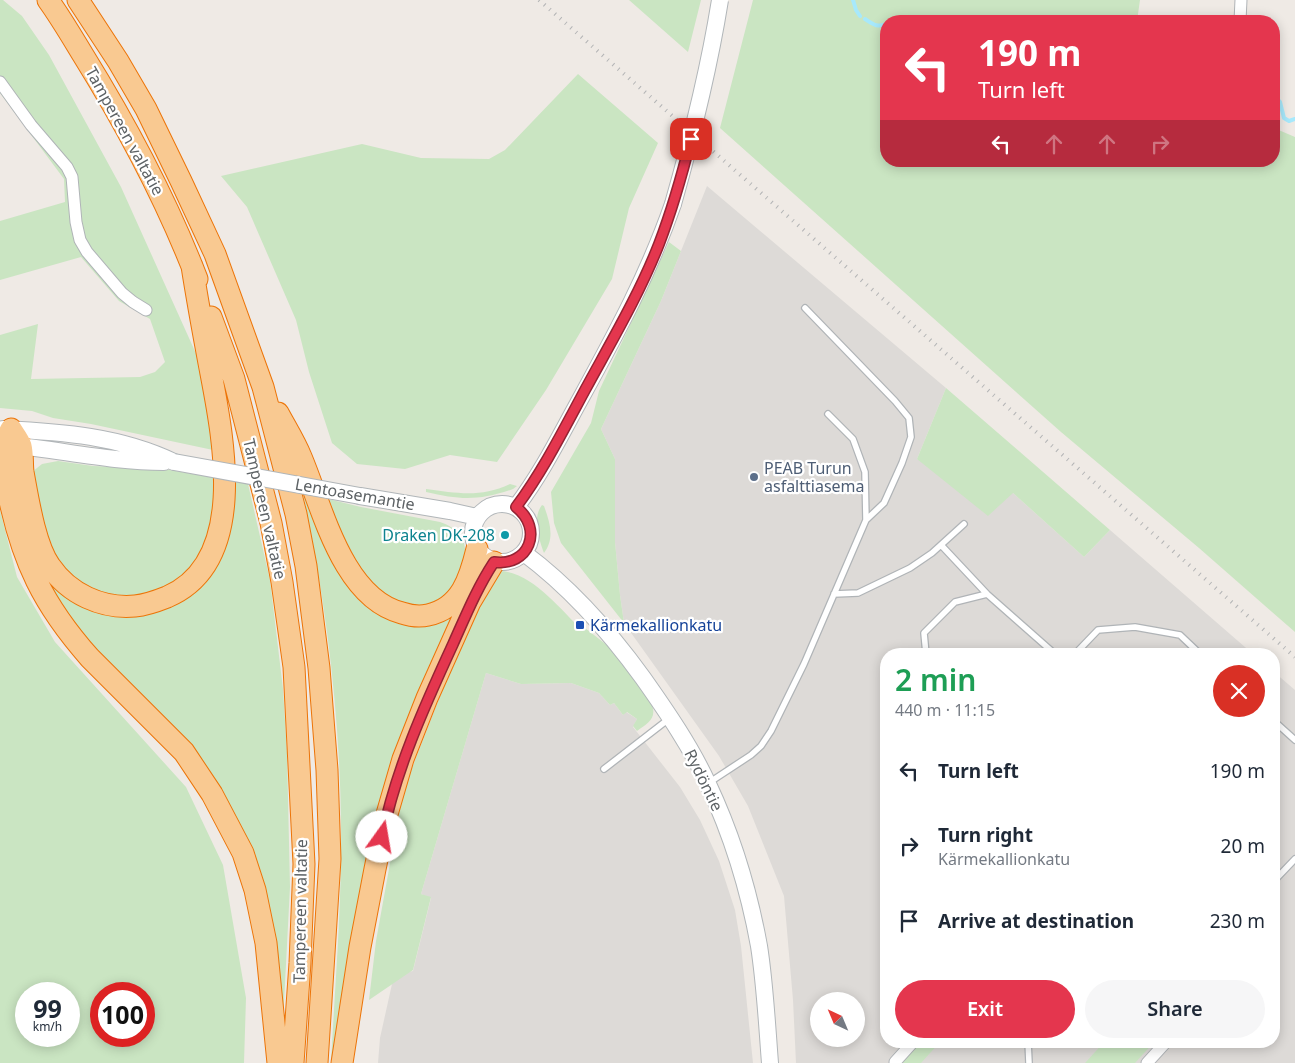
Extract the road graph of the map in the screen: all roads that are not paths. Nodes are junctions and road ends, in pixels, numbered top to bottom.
1 (48, 0) edge
2 (78, 0) edge
3 (720, 0) edge
4 (1241, 0) edge
5 (1240, 15) edge
6 (0, 82) edge
7 (192, 266) junction
8 (805, 308) dead end
9 (146, 310) dead end
10 (263, 387) junction
11 (828, 414) dead end
12 (7, 438) edge
13 (516, 507) junction
14 (476, 517) junction
15 (866, 520) junction
16 (964, 524) dead end
17 (941, 545) junction
18 (476, 549) junction
19 (524, 553) junction
20 (494, 562) junction
21 (834, 594) junction
22 (987, 594) junction
23 (925, 648) edge
24 (1048, 648) edge
25 (1081, 648) edge
26 (1194, 648) edge
27 (670, 717) junction
28 (1280, 726) edge
29 (1295, 740) edge
30 (604, 769) dead end
31 (708, 784) junction
32 (1295, 859) edge
33 (1280, 875) edge
34 (908, 1048) edge
35 (1029, 1048) edge
36 (1161, 1048) edge
37 (895, 1062) edge
38 (278, 1063) edge
39 (293, 1063) edge
40 (317, 1063) edge
41 (342, 1063) edge
42 (770, 1063) edge
43 (1030, 1063) edge
44 (1147, 1063) edge

1 - 7 highway, Tampereen valtatie
2 - 10 highway, Tampereen valtatie
3 - 13 street, bridge
4 - 5 street
6 - 9 street
7 - 12 highway
7 - 39 highway, Tampereen valtatie
8 - 15 lane
10 - 18 highway
10 - 40 highway, Tampereen valtatie
11 - 15 lane
12 - 14 street, Lentoasemantie, bridge
12 - 38 highway
13 - 14 street
13 - 19 street
14 - 18 street
15 - 21 lane
16 - 17 lane
17 - 21 lane
17 - 22 lane
18 - 20 street
19 - 20 street
19 - 27 street, Rydöntie
20 - 41 highway
21 - 31 lane
22 - 23 lane
22 - 24 lane
25 - 26 lane
27 - 30 lane
27 - 31 street, Rydöntie
28 - 29 lane
31 - 42 street, Rydöntie
32 - 33 lane
34 - 37 street
35 - 43 lane
36 - 44 street

